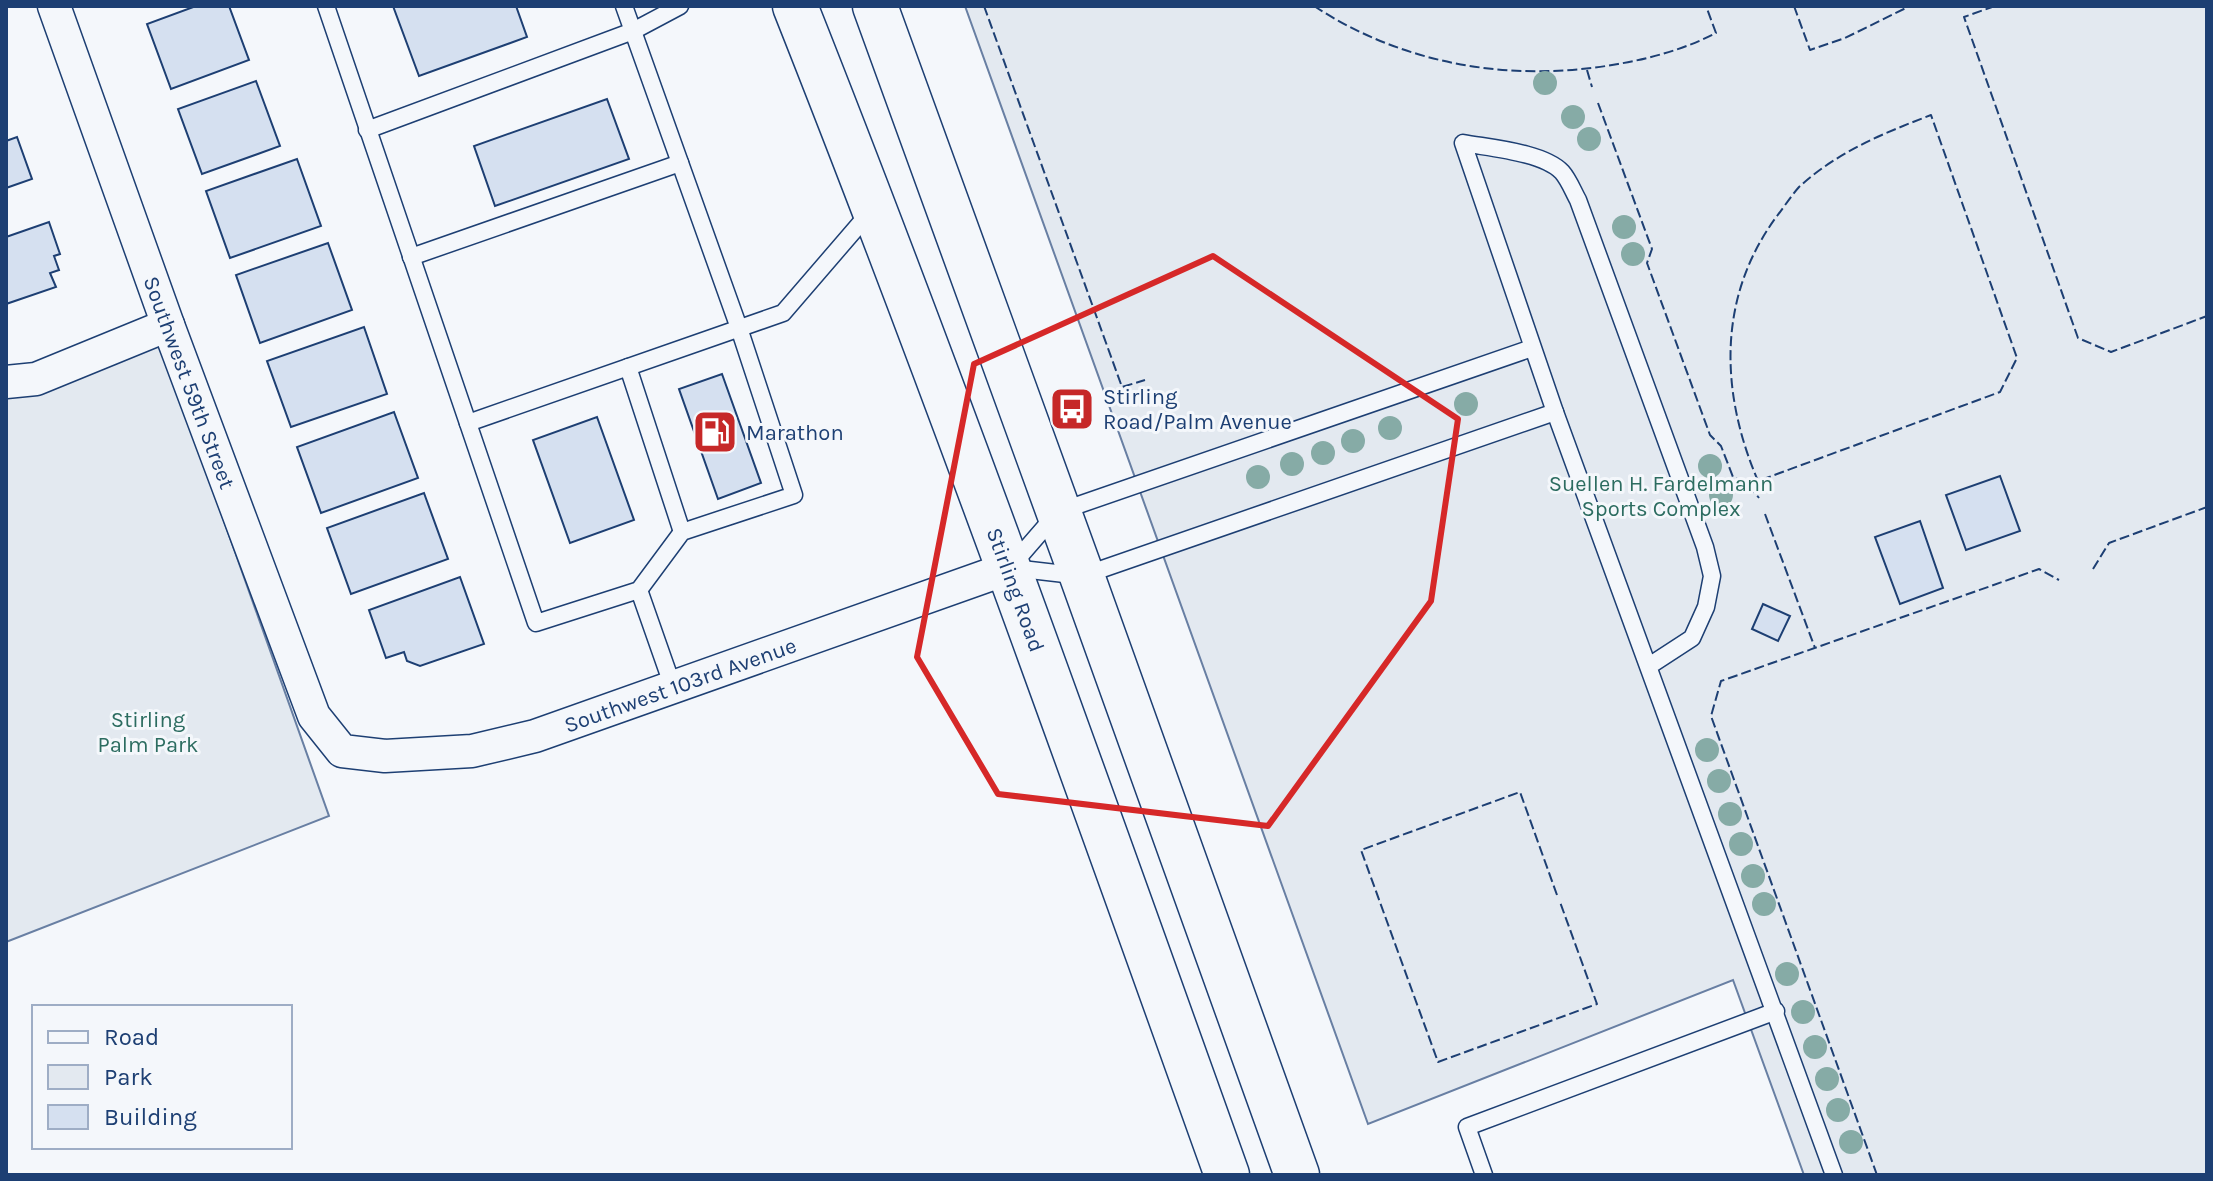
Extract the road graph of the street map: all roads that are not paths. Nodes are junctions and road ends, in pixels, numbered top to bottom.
1 (54, 6) edge
2 (326, 6) edge
3 (624, 6) edge
4 (680, 6) edge
5 (795, 6) edge
6 (875, 6) edge
7 (633, 31) junction
8 (367, 130) junction
9 (680, 163) junction
10 (874, 207) junction
11 (411, 257) junction
12 (168, 325) junction
13 (739, 328) junction
14 (1532, 348) junction
15 (628, 367) junction
16 (6, 382) edge
17 (1555, 412) junction
18 (468, 423) junction
19 (1058, 512) junction
20 (682, 532) junction
21 (1009, 568) junction
22 (1082, 576) junction
23 (639, 590) junction
24 (1649, 666) junction
25 (673, 687) junction
26 (342, 751) joint
27 (1776, 1011) junction
28 (1227, 1175) edge
29 (1297, 1175) edge
30 (1484, 1175) edge
31 (1834, 1175) edge

1 - 12 street, Southwest 59th Street
2 - 8 lane
3 - 7 lane
4 - 7 lane
5 - 10 main road, Stirling Road
6 - 19 main road
7 - 8 lane
7 - 9 lane
8 - 11 lane
9 - 11 lane
9 - 13 lane
10 - 13 lane
10 - 21 main road, Stirling Road
11 - 18 lane
12 - 16 street
12 - 26 street, Southwest 59th Street
13 - 15 lane
13 - 20 lane
14 - 17 lane
14 - 19 lane
14 - 24 lane
15 - 18 lane
15 - 20 lane
17 - 22 lane
17 - 24 lane
18 - 23 lane
19 - 21 lane
19 - 22 main road
20 - 23 lane
21 - 22 lane
21 - 25 street, Southwest 103rd Avenue
21 - 28 main road, Stirling Road
22 - 29 main road
23 - 25 lane
24 - 27 lane
25 - 26 street, Southwest 103rd Avenue
27 - 30 lane
27 - 31 lane

